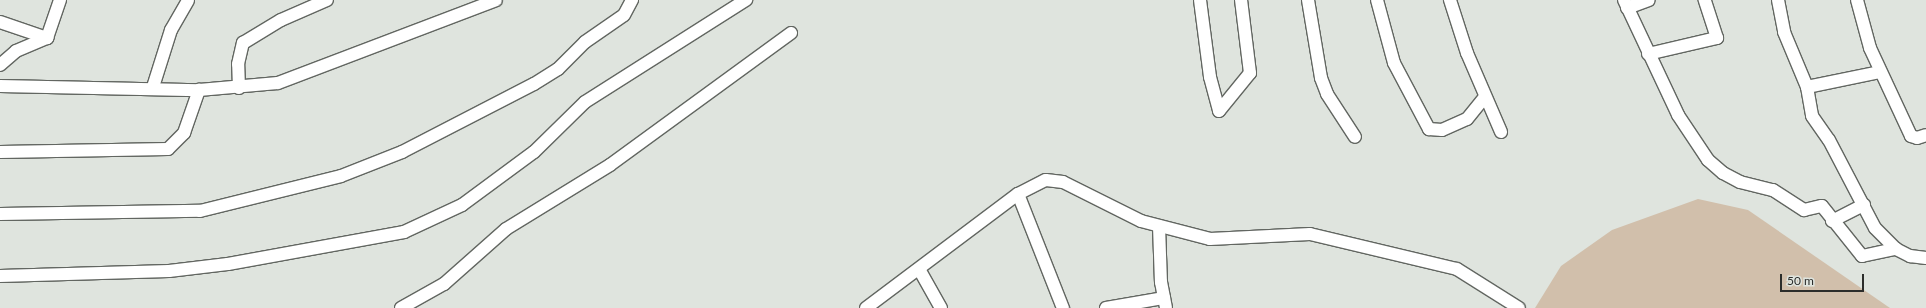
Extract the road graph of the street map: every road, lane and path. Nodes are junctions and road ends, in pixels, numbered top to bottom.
1 (60, 0) edge
2 (188, 0) edge
3 (327, 0) edge
4 (496, 0) edge
5 (632, 0) edge
6 (746, 0) edge
7 (1200, 0) edge
8 (1241, 0) edge
9 (1308, 0) edge
10 (1377, 0) edge
11 (1450, 0) edge
12 (1649, 0) edge
13 (1705, 0) edge
14 (1778, 0) edge
15 (1857, 0) edge
16 (1625, 4) edge
17 (0, 22) edge
18 (791, 33) dead end
19 (47, 38) junction
20 (1648, 54) junction
21 (0, 65) edge
22 (1880, 72) junction
23 (0, 86) edge
24 (153, 87) junction
25 (1807, 87) junction
26 (239, 88) junction
27 (199, 90) junction
28 (1485, 97) junction
29 (1501, 132) dead end
30 (1926, 134) edge
31 (1355, 137) dead end
32 (0, 152) edge
33 (1018, 194) junction
34 (1864, 205) junction
35 (0, 214) edge
36 (1832, 222) junction
37 (1159, 226) junction
38 (1896, 249) junction
39 (1926, 258) edge
40 (919, 269) junction
41 (0, 276) edge
42 (1165, 303) edge
43 (401, 308) edge
44 (866, 308) edge
45 (941, 308) edge
46 (1063, 308) edge
47 (1106, 308) edge
48 (1519, 308) edge

1 - 19 street
2 - 24 street
3 - 26 street
4 - 26 street
5 - 35 street
6 - 41 street
7 - 8 street
9 - 31 street
10 - 28 street
11 - 28 street
12 - 16 street
13 - 20 street
14 - 25 street
15 - 22 street
16 - 20 street
17 - 19 street
18 - 43 street
19 - 21 street
20 - 36 street
22 - 25 street
22 - 30 street
23 - 24 street
24 - 27 street
25 - 34 street
26 - 27 street
27 - 32 street
28 - 29 street
33 - 37 street
33 - 40 street
33 - 46 street
34 - 36 street
34 - 38 street
36 - 38 street
37 - 42 street
37 - 48 street
38 - 39 street
40 - 44 street
40 - 45 street
42 - 47 street

